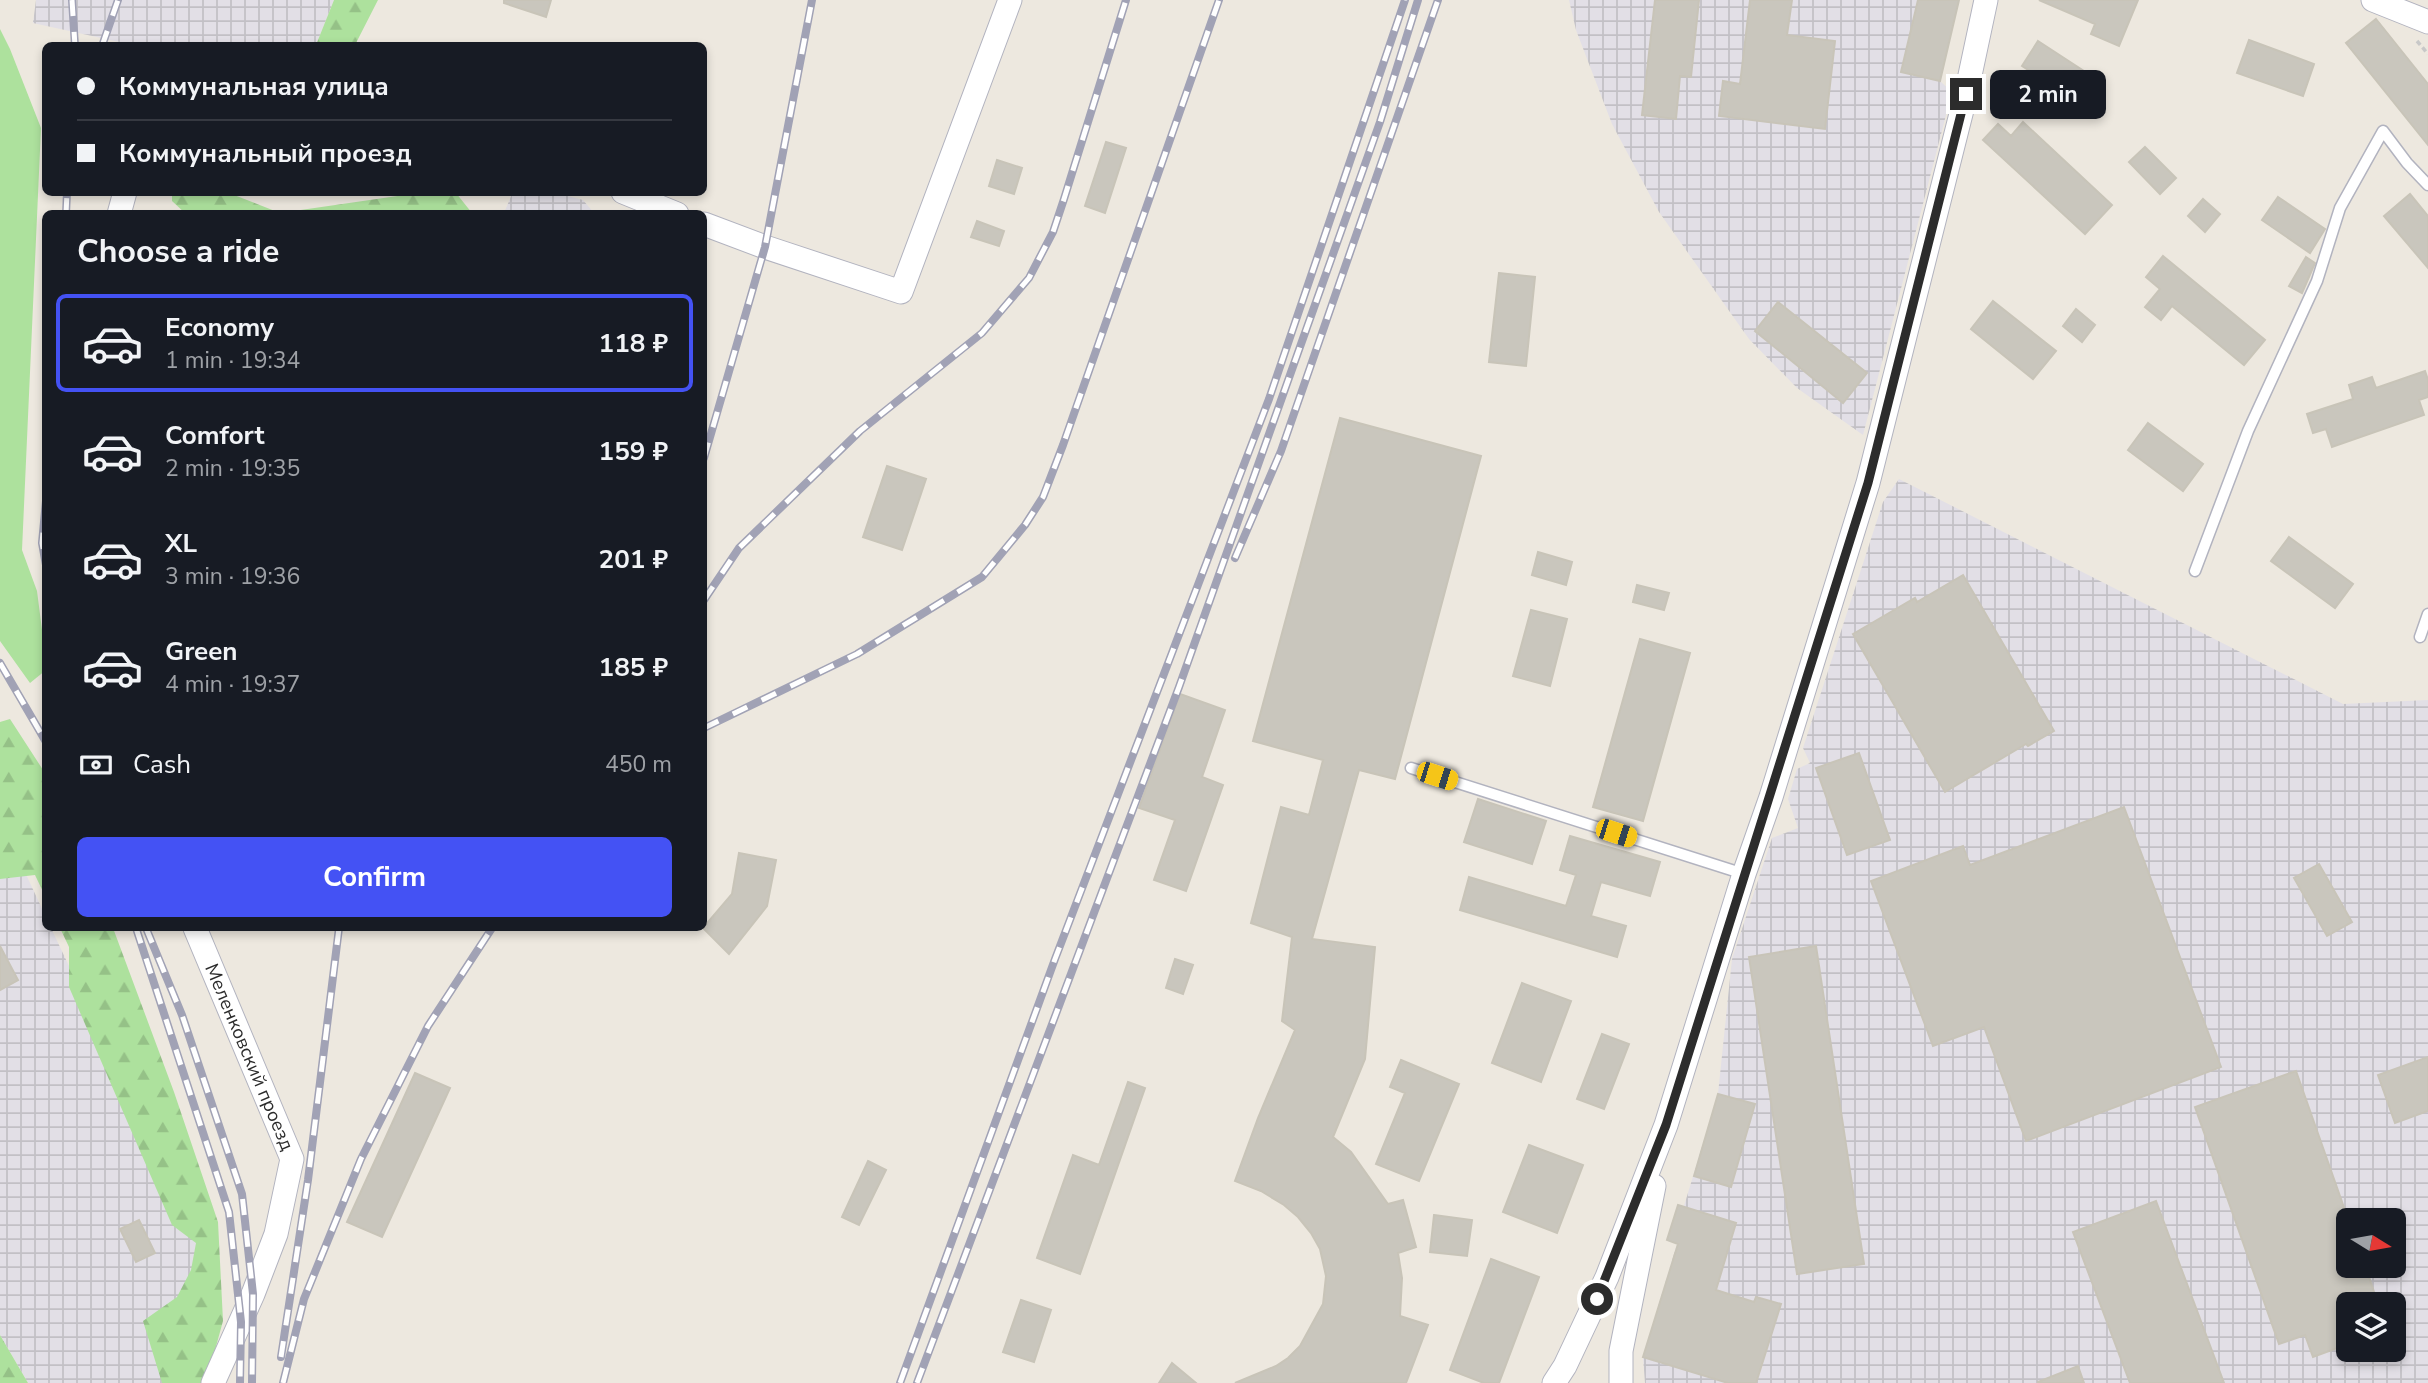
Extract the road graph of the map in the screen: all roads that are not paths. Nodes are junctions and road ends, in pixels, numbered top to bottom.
1 (1010, 0) edge
2 (1986, 0) edge
3 (2373, 0) edge
4 (2428, 22) edge
5 (2428, 185) edge
6 (633, 196) edge
7 (667, 210) edge
8 (707, 225) edge
9 (2195, 571) dead end
10 (2428, 614) edge
11 (2420, 637) dead end
12 (1411, 768) dead end
13 (1744, 874) junction
14 (196, 931) edge
15 (1666, 1125) junction
16 (214, 1383) edge
17 (1554, 1383) edge
18 (1621, 1383) edge

1 - 8 street
2 - 13 street
3 - 4 street
5 - 9 lane
6 - 7 street
10 - 11 lane
12 - 13 lane
13 - 15 street
14 - 16 street, Меленковский проезд
15 - 17 street
15 - 18 street

